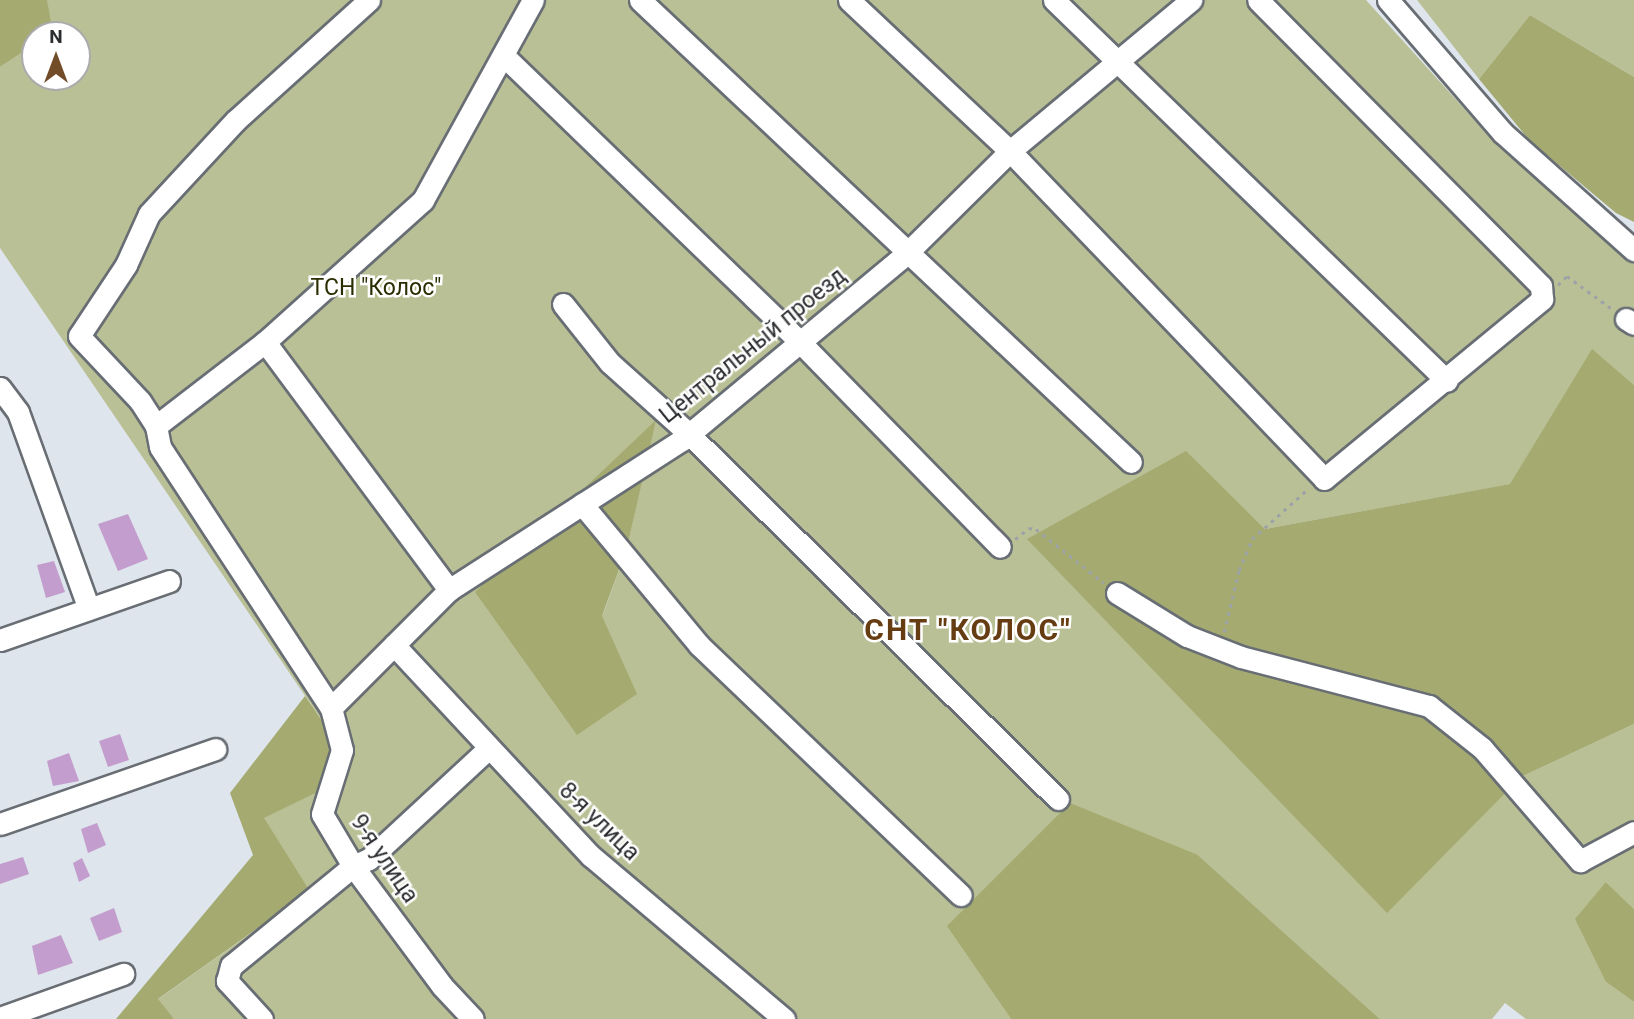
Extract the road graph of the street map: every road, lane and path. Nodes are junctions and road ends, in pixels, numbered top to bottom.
1 (369, 0) edge
2 (533, 0) edge
3 (640, 0) edge
4 (849, 0) edge
5 (1054, 0) edge
6 (1191, 0) edge
7 (1258, 0) edge
8 (1388, 0) edge
9 (505, 57) junction
10 (1119, 63) junction
11 (1010, 151) junction
12 (1634, 250) edge
13 (907, 253) junction
14 (1542, 299) junction
15 (563, 304) dead end
16 (1630, 322) edge
17 (265, 342) junction
18 (800, 342) junction
19 (1447, 381) junction
20 (0, 388) edge
21 (156, 426) junction
22 (689, 434) junction
23 (1131, 462) dead end
24 (1324, 479) junction
25 (582, 504) junction
26 (1000, 547) joint
27 (169, 581) dead end
28 (449, 590) junction
29 (1117, 593) joint
30 (89, 609) junction
31 (0, 640) edge
32 (394, 645) junction
33 (1219, 648) junction
34 (331, 708) junction
35 (489, 748) junction
36 (215, 749) dead end
37 (1058, 799) dead end
38 (0, 824) edge
39 (1634, 832) edge
40 (353, 866) junction
41 (961, 895) dead end
42 (123, 974) dead end
43 (0, 1018) edge
44 (262, 1019) edge
45 (474, 1019) edge
46 (783, 1019) edge

1 - 21 street, 9-я улица
2 - 9 street
3 - 13 street
4 - 11 street
5 - 10 street
6 - 10 street, Центральный проезд
7 - 14 street
8 - 12 street
9 - 17 street
9 - 18 street
10 - 11 street, Центральный проезд
10 - 19 street
11 - 13 street, Центральный проезд
11 - 24 street
13 - 18 street, Центральный проезд
13 - 23 street
14 - 16 path
14 - 19 street
15 - 22 street
17 - 21 street
17 - 28 street
18 - 22 street, Центральный проезд
18 - 26 street
19 - 24 street
20 - 30 street
21 - 34 street, 9-я улица
22 - 25 street, Центральный проезд
22 - 37 street
24 - 33 path
25 - 28 street, Центральный проезд
25 - 41 street
26 - 29 path
27 - 30 street
28 - 32 street, Центральный проезд
29 - 33 street
30 - 31 street
32 - 34 street, Центральный проезд
32 - 35 street, 8-я улица
33 - 39 street
34 - 40 street, 9-я улица
35 - 40 street
35 - 46 street, 8-я улица
36 - 38 street
40 - 44 street
40 - 45 street, 9-я улица
42 - 43 street

